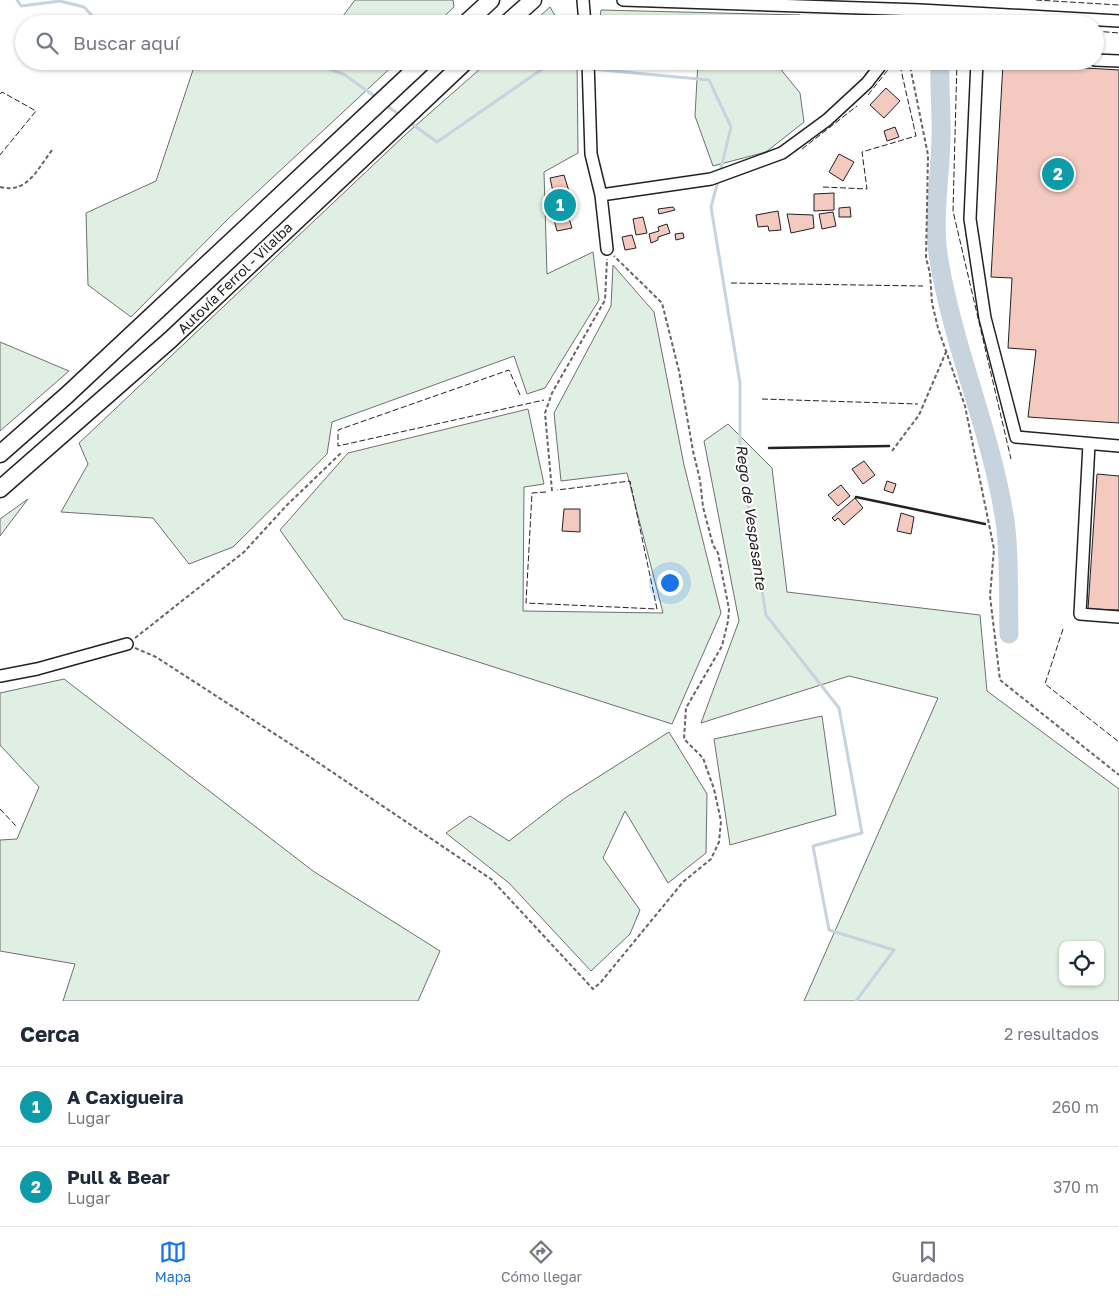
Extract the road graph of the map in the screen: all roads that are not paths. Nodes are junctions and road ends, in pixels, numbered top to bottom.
1 (491, 0) edge
2 (533, 0) edge
3 (583, 0) edge
4 (623, 0) edge
5 (922, 5) edge
6 (903, 10) junction
7 (475, 15) edge
8 (516, 15) edge
9 (584, 15) edge
10 (903, 15) edge
11 (1045, 15) edge
12 (1104, 20) edge
13 (1119, 21) edge
14 (1104, 60) edge
15 (1119, 61) edge
16 (414, 70) edge
17 (456, 70) edge
18 (588, 70) edge
19 (877, 70) edge
20 (978, 70) edge
21 (601, 195) junction
22 (607, 249) road end
23 (1089, 444) junction
24 (1119, 446) edge
25 (0, 454) edge
26 (0, 489) edge
27 (1119, 617) edge
28 (127, 644) road end
29 (0, 676) edge

1 - 7 highway
2 - 8 highway
3 - 9 street
4 - 6 street
5 - 6 street
5 - 11 street
6 - 10 street
12 - 13 street
14 - 15 street
16 - 25 highway, Autovía Ferrol - Vilalba
17 - 26 highway, Autovía Ferrol - Vilalba
18 - 21 street
19 - 21 street
20 - 23 street
21 - 22 street
23 - 24 street
23 - 27 street
28 - 29 street

